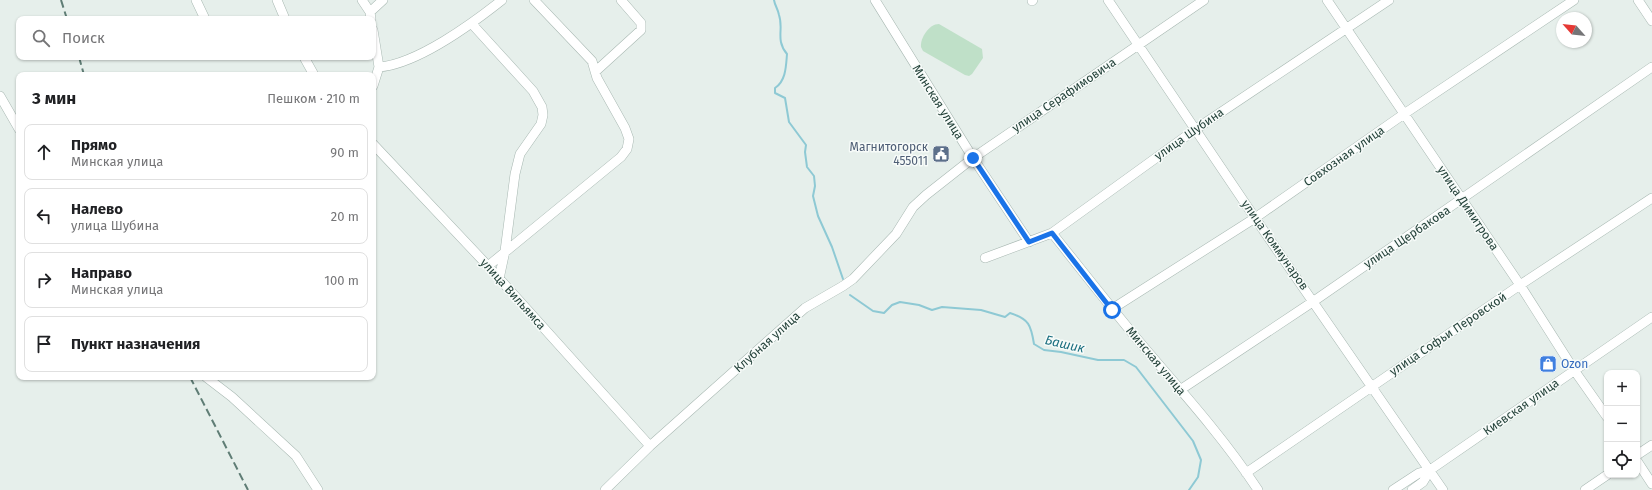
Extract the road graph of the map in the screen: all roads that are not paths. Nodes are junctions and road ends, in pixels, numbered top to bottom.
1 (196, 0) edge
2 (277, 0) edge
3 (362, 0) edge
4 (371, 0) edge
5 (383, 0) edge
6 (502, 0) edge
7 (534, 0) edge
8 (621, 0) edge
9 (875, 0) edge
10 (1108, 0) edge
11 (1204, 0) edge
12 (1327, 0) edge
13 (1389, 0) edge
14 (1574, 0) edge
15 (1638, 0) edge
16 (370, 15) edge
17 (204, 16) edge
18 (284, 16) edge
19 (1652, 21) edge
20 (472, 24) junction
21 (1346, 28) junction
22 (1139, 44) junction
23 (376, 48) edge
24 (306, 60) edge
25 (379, 67) junction
26 (1652, 67) edge
27 (596, 71) junction
28 (312, 72) edge
29 (376, 76) edge
30 (0, 96) edge
31 (1404, 114) junction
32 (16, 124) edge
33 (1196, 129) junction
34 (376, 147) edge
35 (973, 158) junction
36 (926, 195) joint
37 (1652, 198) edge
38 (1461, 200) junction
39 (1256, 218) junction
40 (1052, 233) junction
41 (1029, 242) junction
42 (505, 251) junction
43 (985, 258) dead end
44 (488, 266) junction
45 (499, 279) junction
46 (1520, 285) junction
47 (1314, 301) junction
48 (1112, 310) junction
49 (1652, 316) edge
50 (1574, 370) junction
51 (210, 380) edge
52 (1372, 386) junction
53 (1180, 390) junction
54 (1604, 413) edge
55 (1652, 445) edge
56 (650, 446) junction
57 (1640, 453) edge
58 (1640, 466) edge
59 (1430, 470) junction
60 (1246, 473) junction
61 (1604, 477) edge
62 (1652, 484) edge
63 (318, 490) edge
64 (605, 490) edge
65 (1258, 490) edge
66 (1393, 490) edge
67 (1412, 490) edge
68 (1443, 490) edge
69 (1585, 490) edge

1 - 17 street
2 - 18 street
3 - 16 street
4 - 16 street
5 - 16 street
6 - 20 street
7 - 27 street
8 - 27 street
9 - 35 street, Минская улица
10 - 22 street, улица Коммунаров
11 - 22 street, улица Серафимовича
12 - 21 street, улица Димитрова
13 - 21 street, улица Шубина
14 - 31 street, Совхозная улица
15 - 19 street
20 - 25 street
20 - 42 street
21 - 31 street, улица Димитрова
21 - 33 street, улица Шубина
22 - 33 street, улица Коммунаров
22 - 35 street, улица Серафимовича
23 - 25 street
24 - 28 street
25 - 29 street
26 - 38 street, улица Щербакова
27 - 42 street
30 - 32 street
31 - 38 street, улица Димитрова
31 - 39 street, Совхозная улица
33 - 39 street, улица Коммунаров
33 - 40 street, улица Шубина
34 - 44 street, улица Вильямса
35 - 36 street, улица Серафимовича
35 - 41 street, Минская улица
36 - 56 street, Клубная улица
37 - 46 street, улица Софьи Перовской
38 - 46 street, улица Димитрова
38 - 47 street, улица Щербакова
39 - 47 street, улица Коммунаров
39 - 48 street, Совхозная улица
40 - 41 street, улица Шубина
40 - 48 street, Минская улица
41 - 43 street, улица Шубина
42 - 44 street
42 - 45 street
44 - 45 street, улица Вильямса
45 - 56 street, улица Вильямса
46 - 50 street, улица Димитрова
46 - 52 street, улица Софьи Перовской
47 - 52 street, улица Коммунаров
47 - 53 street, улица Щербакова
48 - 53 street, Минская улица
49 - 50 street, Киевская улица
50 - 54 street, улица Димитрова
50 - 59 street, Киевская улица
51 - 63 street
52 - 59 street, улица Коммунаров
52 - 60 street, улица Софьи Перовской
53 - 60 street, Минская улица
55 - 57 street
56 - 64 street, Клубная улица
58 - 62 street
59 - 66 street, Киевская улица
59 - 67 street, Киевская улица
59 - 68 street, улица Коммунаров
60 - 65 street, Минская улица
61 - 69 street

